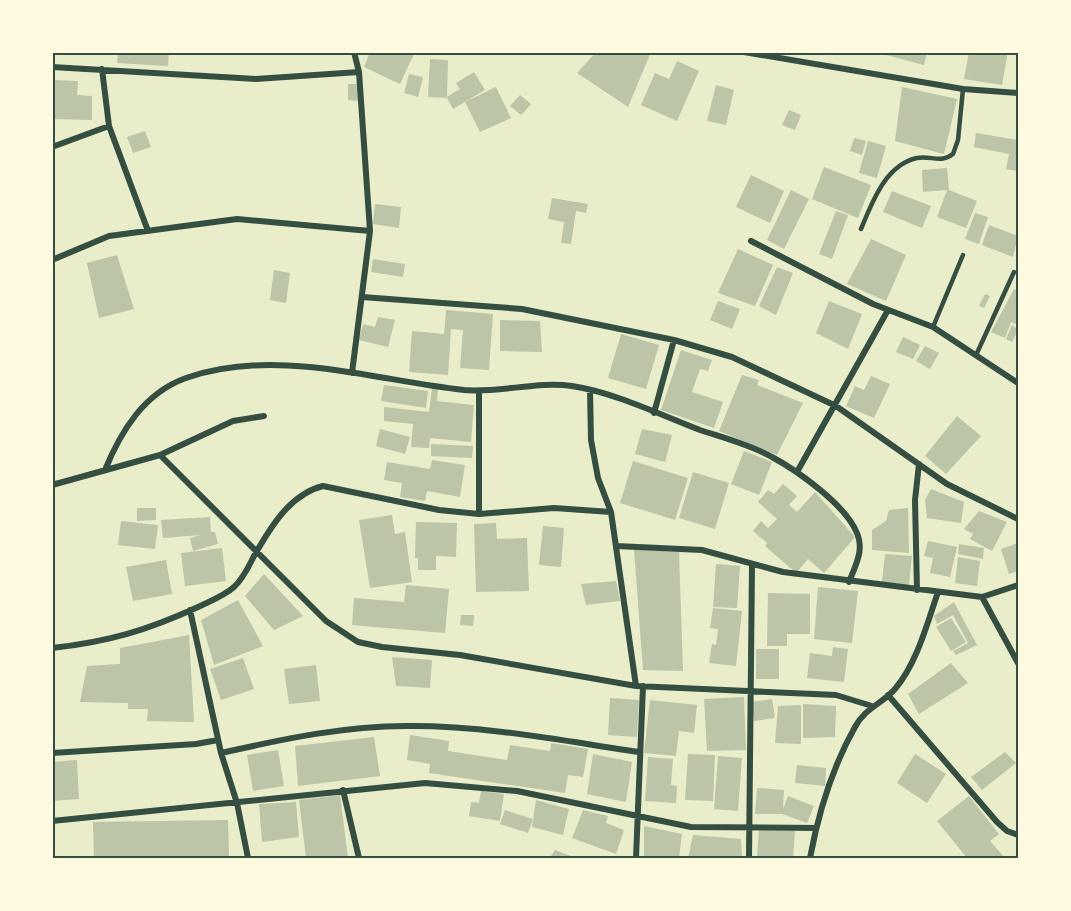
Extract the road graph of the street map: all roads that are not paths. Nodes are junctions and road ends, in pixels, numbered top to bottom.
1 (354, 52) edge
2 (744, 52) edge
3 (52, 67) edge
4 (102, 69) junction
5 (359, 72) junction
6 (963, 88) junction
7 (1018, 93) edge
8 (109, 126) junction
9 (52, 147) edge
10 (861, 229) dead end
11 (148, 231) junction
12 (370, 231) junction
13 (751, 241) dead end
14 (963, 255) dead end
15 (52, 260) edge
16 (1014, 272) dead end
17 (362, 297) junction
18 (888, 310) junction
19 (933, 327) junction
20 (674, 340) junction
21 (977, 353) junction
22 (352, 373) junction
23 (1018, 383) edge
24 (590, 390) junction
25 (479, 391) junction
26 (836, 406) junction
27 (654, 413) junction
28 (264, 416) dead end
29 (160, 455) junction
30 (919, 464) junction
31 (105, 470) junction
32 (797, 472) junction
33 (52, 485) edge
34 (611, 512) junction
35 (479, 514) junction
36 (1018, 519) edge
37 (616, 546) junction
38 (256, 552) junction
39 (752, 564) junction
40 (849, 582) junction
41 (1018, 585) edge
42 (917, 590) junction
43 (938, 592) junction
44 (982, 597) junction
45 (190, 610) junction
46 (52, 648) edge
47 (1018, 663) edge
48 (640, 686) junction
49 (750, 691) junction
50 (888, 695) junction
51 (872, 706) junction
52 (218, 740) junction
53 (639, 752) junction
54 (52, 753) edge
55 (221, 753) junction
56 (343, 790) junction
57 (237, 803) junction
58 (638, 818) junction
59 (52, 821) edge
60 (748, 828) junction
61 (816, 828) junction
62 (1018, 835) edge
63 (248, 858) edge
64 (359, 858) edge
65 (636, 858) edge
66 (749, 858) edge
67 (810, 858) edge

1 - 5 street
2 - 6 street
3 - 4 street
4 - 5 street
4 - 8 street
5 - 12 street
6 - 7 street
6 - 10 lane
8 - 9 street
8 - 11 street
11 - 12 street
11 - 15 street
12 - 17 street
13 - 18 street
14 - 19 lane
16 - 21 lane
17 - 20 street
17 - 22 street
18 - 19 street
18 - 26 street
19 - 21 street
20 - 26 street
20 - 27 street
21 - 23 street
22 - 25 street
22 - 31 street
24 - 25 street
24 - 27 street
24 - 34 street
25 - 35 street
26 - 30 street
26 - 32 street
27 - 32 street
28 - 29 street
29 - 31 street
29 - 38 street
30 - 36 street
30 - 42 street
31 - 33 street
32 - 40 street
34 - 35 street
34 - 37 street
35 - 38 street
37 - 39 street
37 - 48 street
38 - 45 street
38 - 48 street
39 - 40 street
39 - 49 street
40 - 42 street
41 - 44 street
42 - 43 street
43 - 44 street
43 - 50 street
44 - 47 street
45 - 46 street
45 - 52 street
48 - 49 street
48 - 53 street
49 - 51 street
49 - 60 street
50 - 51 street
50 - 62 street
51 - 61 street
52 - 54 street
52 - 55 street
53 - 55 street
53 - 58 street
55 - 57 street
56 - 57 street
56 - 58 street
56 - 64 street
57 - 59 street
57 - 63 street
58 - 60 street
58 - 65 street
60 - 61 street
60 - 66 street
61 - 67 street

